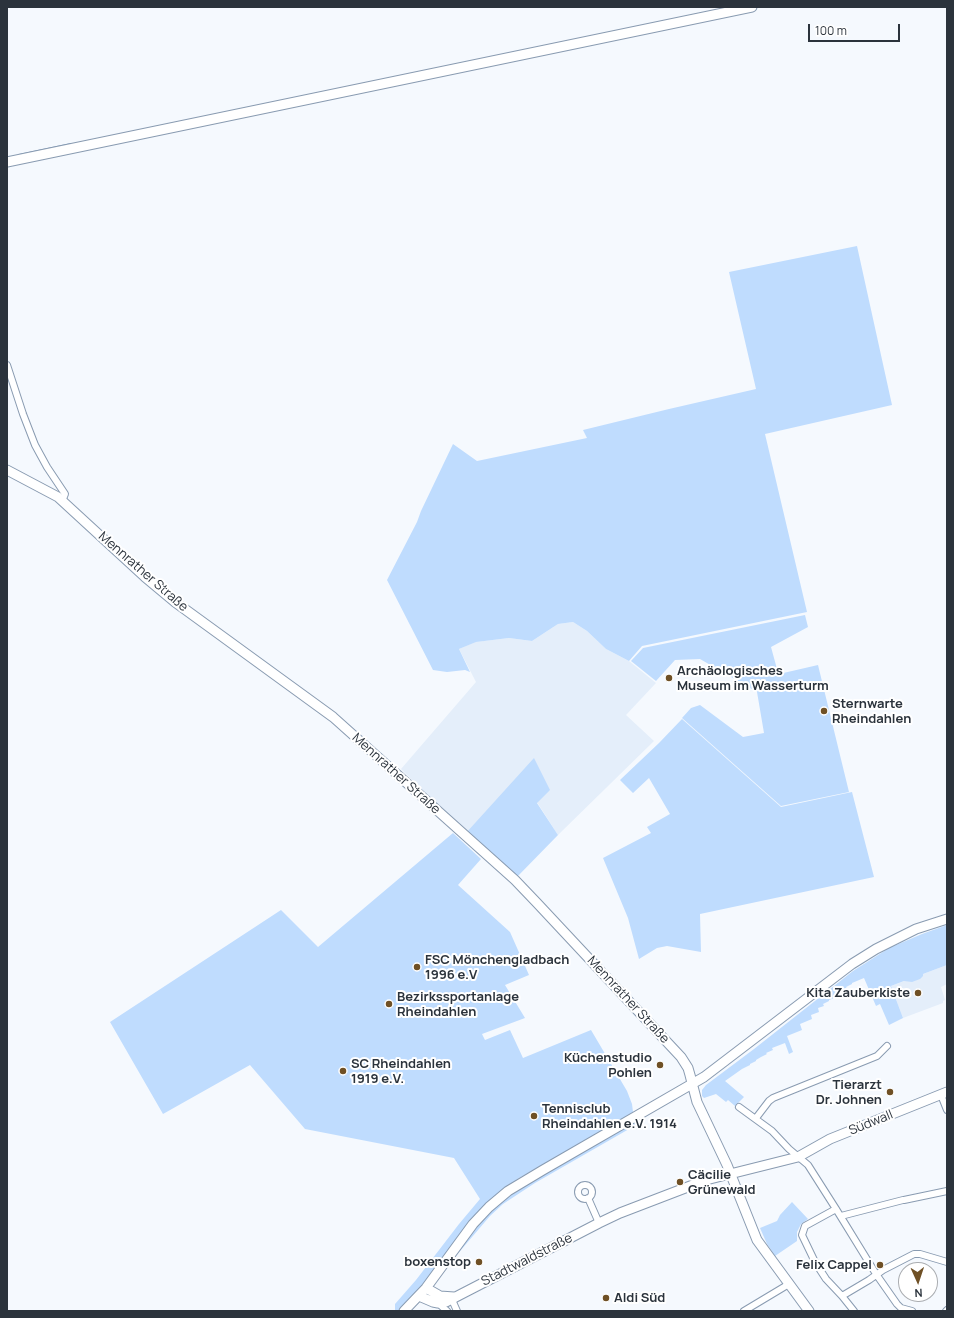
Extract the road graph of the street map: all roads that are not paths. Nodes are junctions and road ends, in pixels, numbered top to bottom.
1 (752, 7) edge
2 (7, 162) edge
3 (7, 365) edge
4 (7, 470) edge
5 (62, 501) junction
6 (947, 919) edge
7 (887, 1046) dead end
8 (693, 1084) junction
9 (944, 1094) edge
10 (739, 1107) dead end
11 (947, 1110) edge
12 (756, 1118) junction
13 (798, 1157) junction
14 (731, 1174) junction
15 (947, 1191) edge
16 (588, 1198) dead end
17 (836, 1209) junction
18 (841, 1216) junction
19 (599, 1223) junction
20 (947, 1262) edge
21 (876, 1274) junction
22 (789, 1284) junction
23 (426, 1288) junction
24 (419, 1296) junction
25 (842, 1296) junction
26 (455, 1297) junction
27 (438, 1303) junction
28 (404, 1311) edge
29 (447, 1311) edge
30 (457, 1311) edge
31 (744, 1311) edge
32 (809, 1311) edge
33 (854, 1311) edge
34 (912, 1311) edge

1 - 2 street
3 - 5 street
4 - 5 street, Mennrather Straße
5 - 8 street, Mennrather Straße
6 - 8 street
7 - 12 street
8 - 14 street, Mennrather Straße
8 - 23 street
9 - 11 street
9 - 13 street, Südwall
10 - 12 street
12 - 13 street
13 - 14 street, Stadtwaldstraße
13 - 17 street
14 - 19 street, Stadtwaldstraße
14 - 22 street, Mennrather Straße
15 - 18 street
16 - 19 street
17 - 18 street
17 - 25 street
18 - 21 street
19 - 26 street, Stadtwaldstraße
20 - 21 street
21 - 25 street
21 - 34 street
22 - 31 street
22 - 32 street, Mennrather Straße
23 - 24 street
23 - 26 street
24 - 27 street
24 - 28 street
25 - 33 street
26 - 27 street, Stadtwaldstraße
26 - 30 street
27 - 29 street

